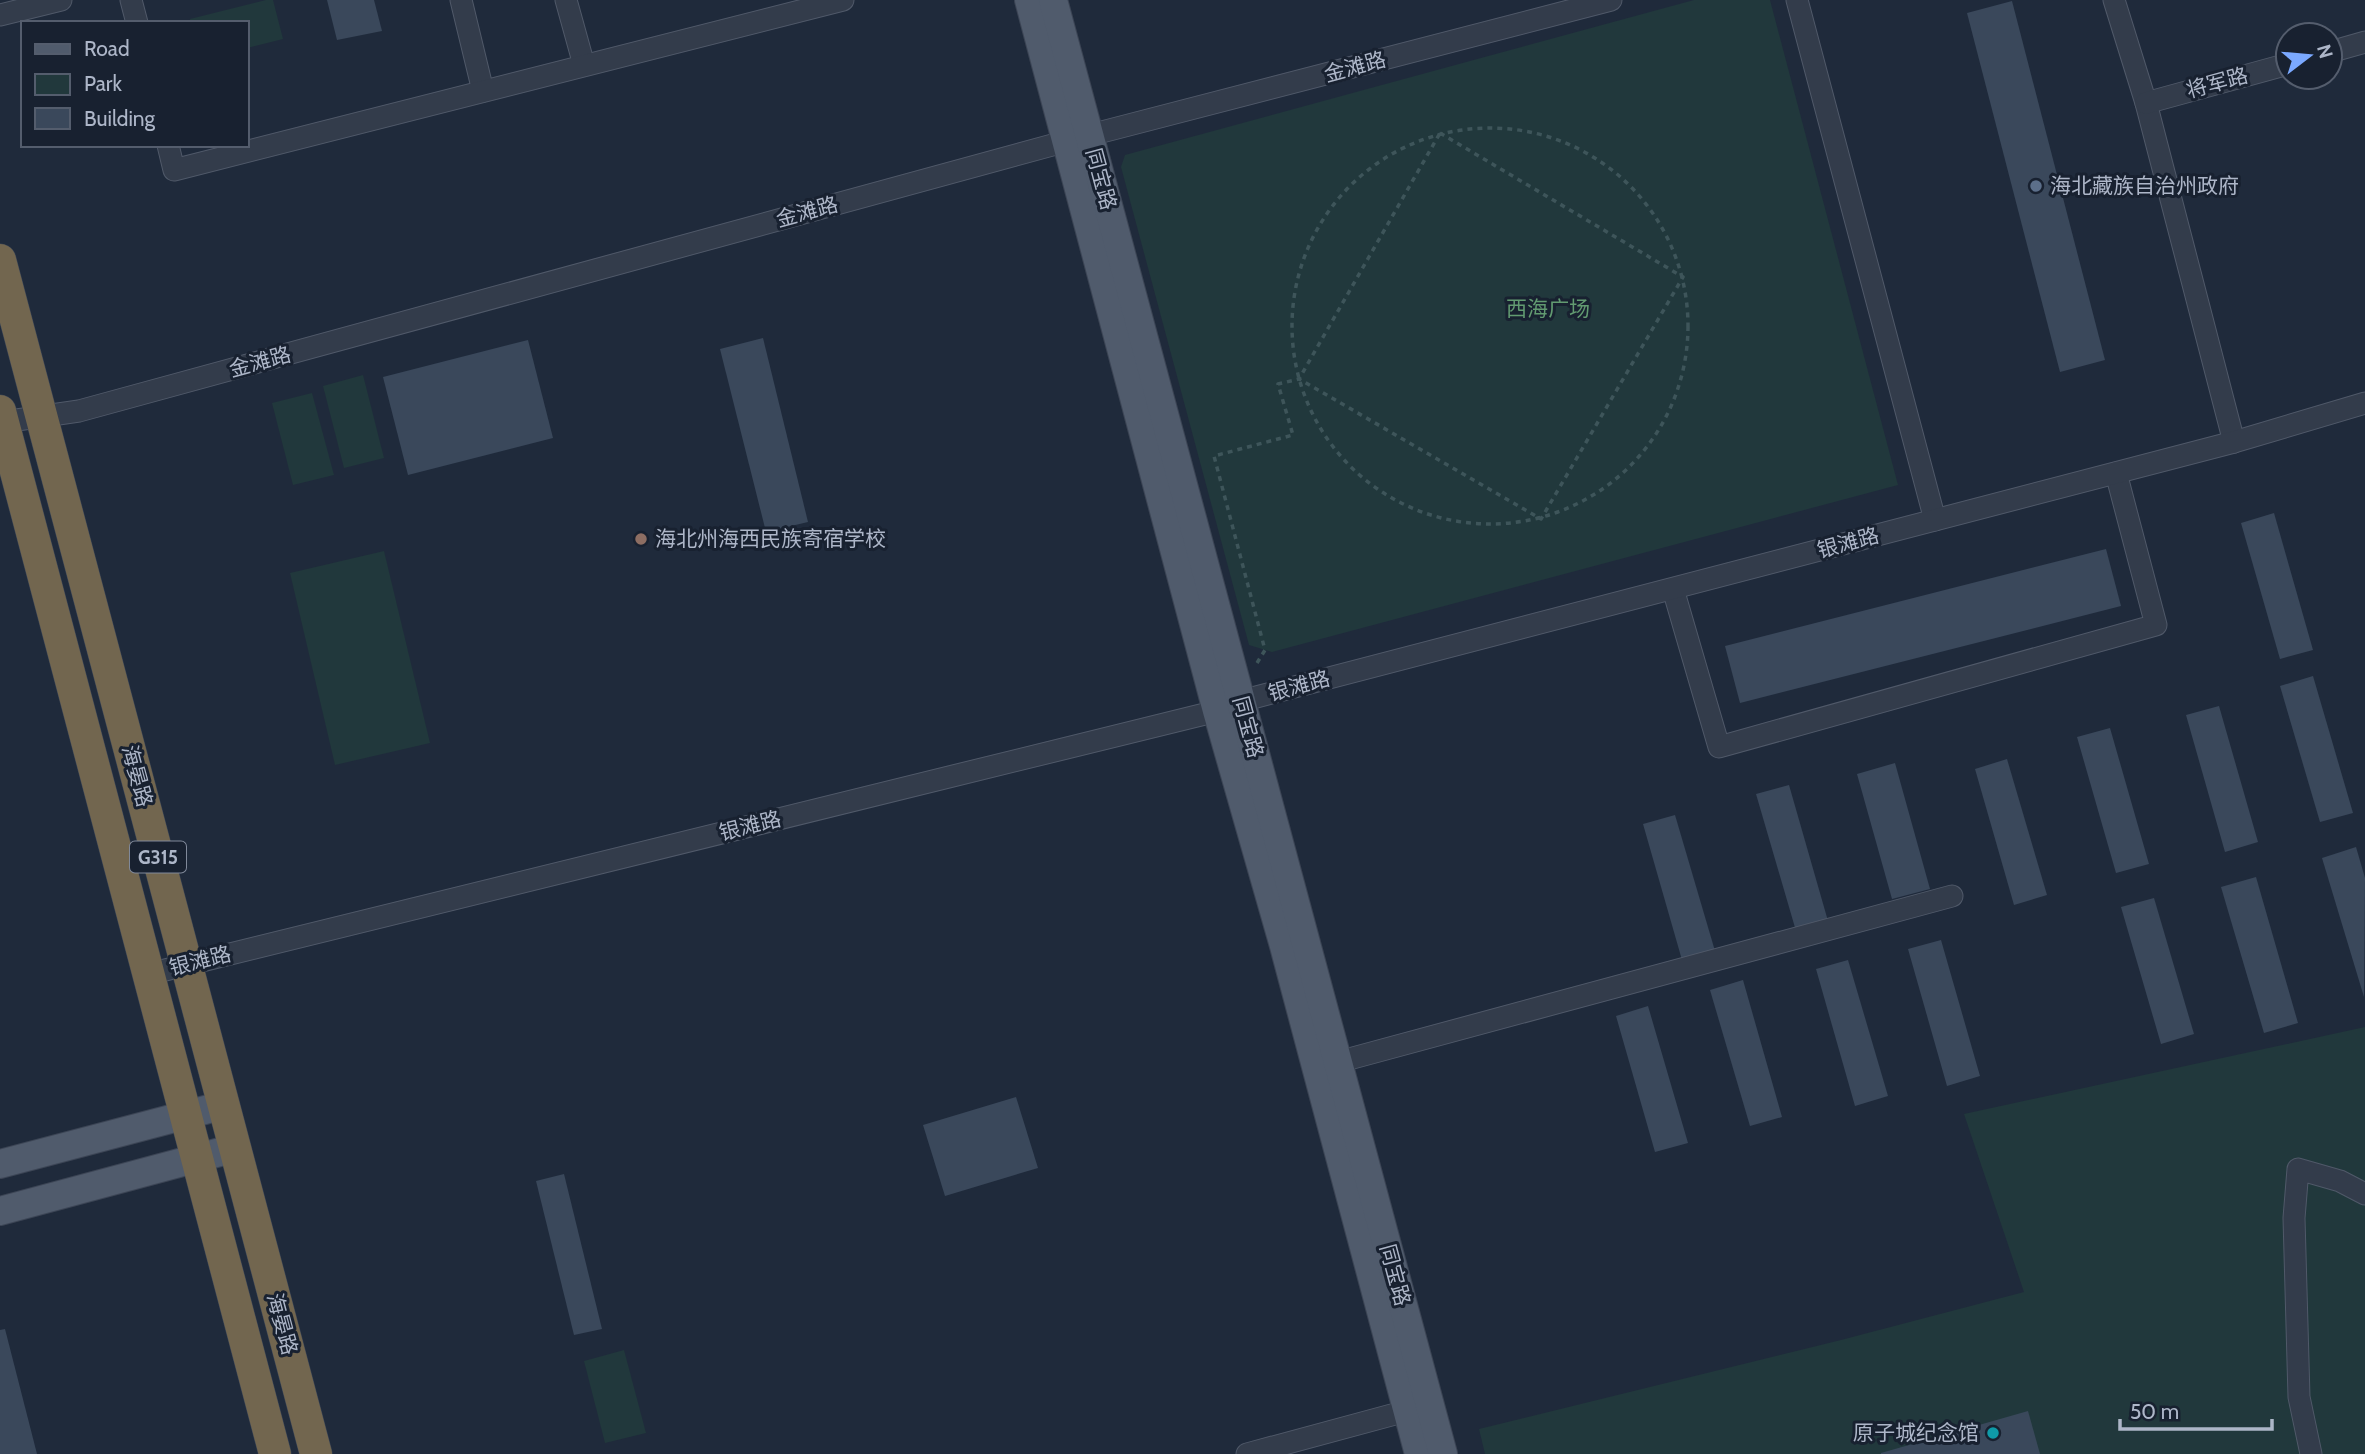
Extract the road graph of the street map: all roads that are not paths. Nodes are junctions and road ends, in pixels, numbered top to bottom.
1 (61, 0) edge
2 (131, 0) edge
3 (461, 0) edge
4 (566, 0) edge
5 (843, 0) edge
6 (1029, 0) edge
7 (1053, 0) edge
8 (1612, 0) edge
9 (1797, 0) edge
10 (2114, 0) edge
11 (0, 15) edge
12 (136, 21) edge
13 (2365, 42) edge
14 (2344, 48) edge
15 (584, 65) junction
16 (2274, 68) edge
17 (483, 91) junction
18 (2146, 103) junction
19 (1078, 138) junction
20 (168, 147) edge
21 (0, 260) edge
22 (2365, 403) edge
23 (1, 416) edge
24 (41, 416) junction
25 (2234, 442) junction
26 (2116, 473) junction
27 (1935, 520) junction
28 (1673, 589) junction
29 (1229, 706) junction
30 (1952, 896) dead end
31 (187, 964) junction
32 (149, 974) junction
33 (1338, 1062) junction
34 (224, 1105) junction
35 (186, 1115) junction
36 (235, 1148) junction
37 (197, 1159) junction
38 (0, 1164) edge
39 (2365, 1194) edge
40 (0, 1211) edge
41 (1419, 1408) junction
42 (275, 1454) edge
43 (316, 1454) edge
44 (1247, 1454) edge
45 (1419, 1454) edge
46 (1443, 1454) edge
47 (2311, 1454) edge

1 - 11 street
2 - 12 street
3 - 17 street
4 - 15 street
5 - 15 street
6 - 19 main road, 同宝路
7 - 19 main road, 同宝路
8 - 19 street, 金滩路
9 - 27 street
10 - 18 street
13 - 14 street
15 - 17 street
16 - 18 street, 将军路
17 - 20 street
18 - 25 street
19 - 24 street, 金滩路
19 - 29 main road, 同宝路
21 - 24 highway, 海晏路 / G315
22 - 25 street, 银滩路
23 - 24 street, 金滩路
23 - 32 highway, 海晏路 / G315
24 - 31 highway, 海晏路 / G315
25 - 26 street, 银滩路
26 - 27 street, 银滩路
26 - 28 street
27 - 28 street, 银滩路
28 - 29 street, 银滩路
29 - 31 street, 银滩路
29 - 33 main road, 同宝路
29 - 41 main road, 同宝路
30 - 33 street
31 - 32 street, 银滩路
31 - 34 highway, 海晏路 / G315
32 - 35 highway, 海晏路 / G315
33 - 41 main road, 同宝路
34 - 35 main road
34 - 36 highway, 海晏路 / G315
35 - 37 highway, 海晏路 / G315
35 - 38 main road
36 - 37 main road
36 - 43 highway, 海晏路 / G315
37 - 40 main road
37 - 42 highway, 海晏路 / G315
39 - 47 street
41 - 44 street
41 - 45 main road, 同宝路
41 - 46 main road, 同宝路

